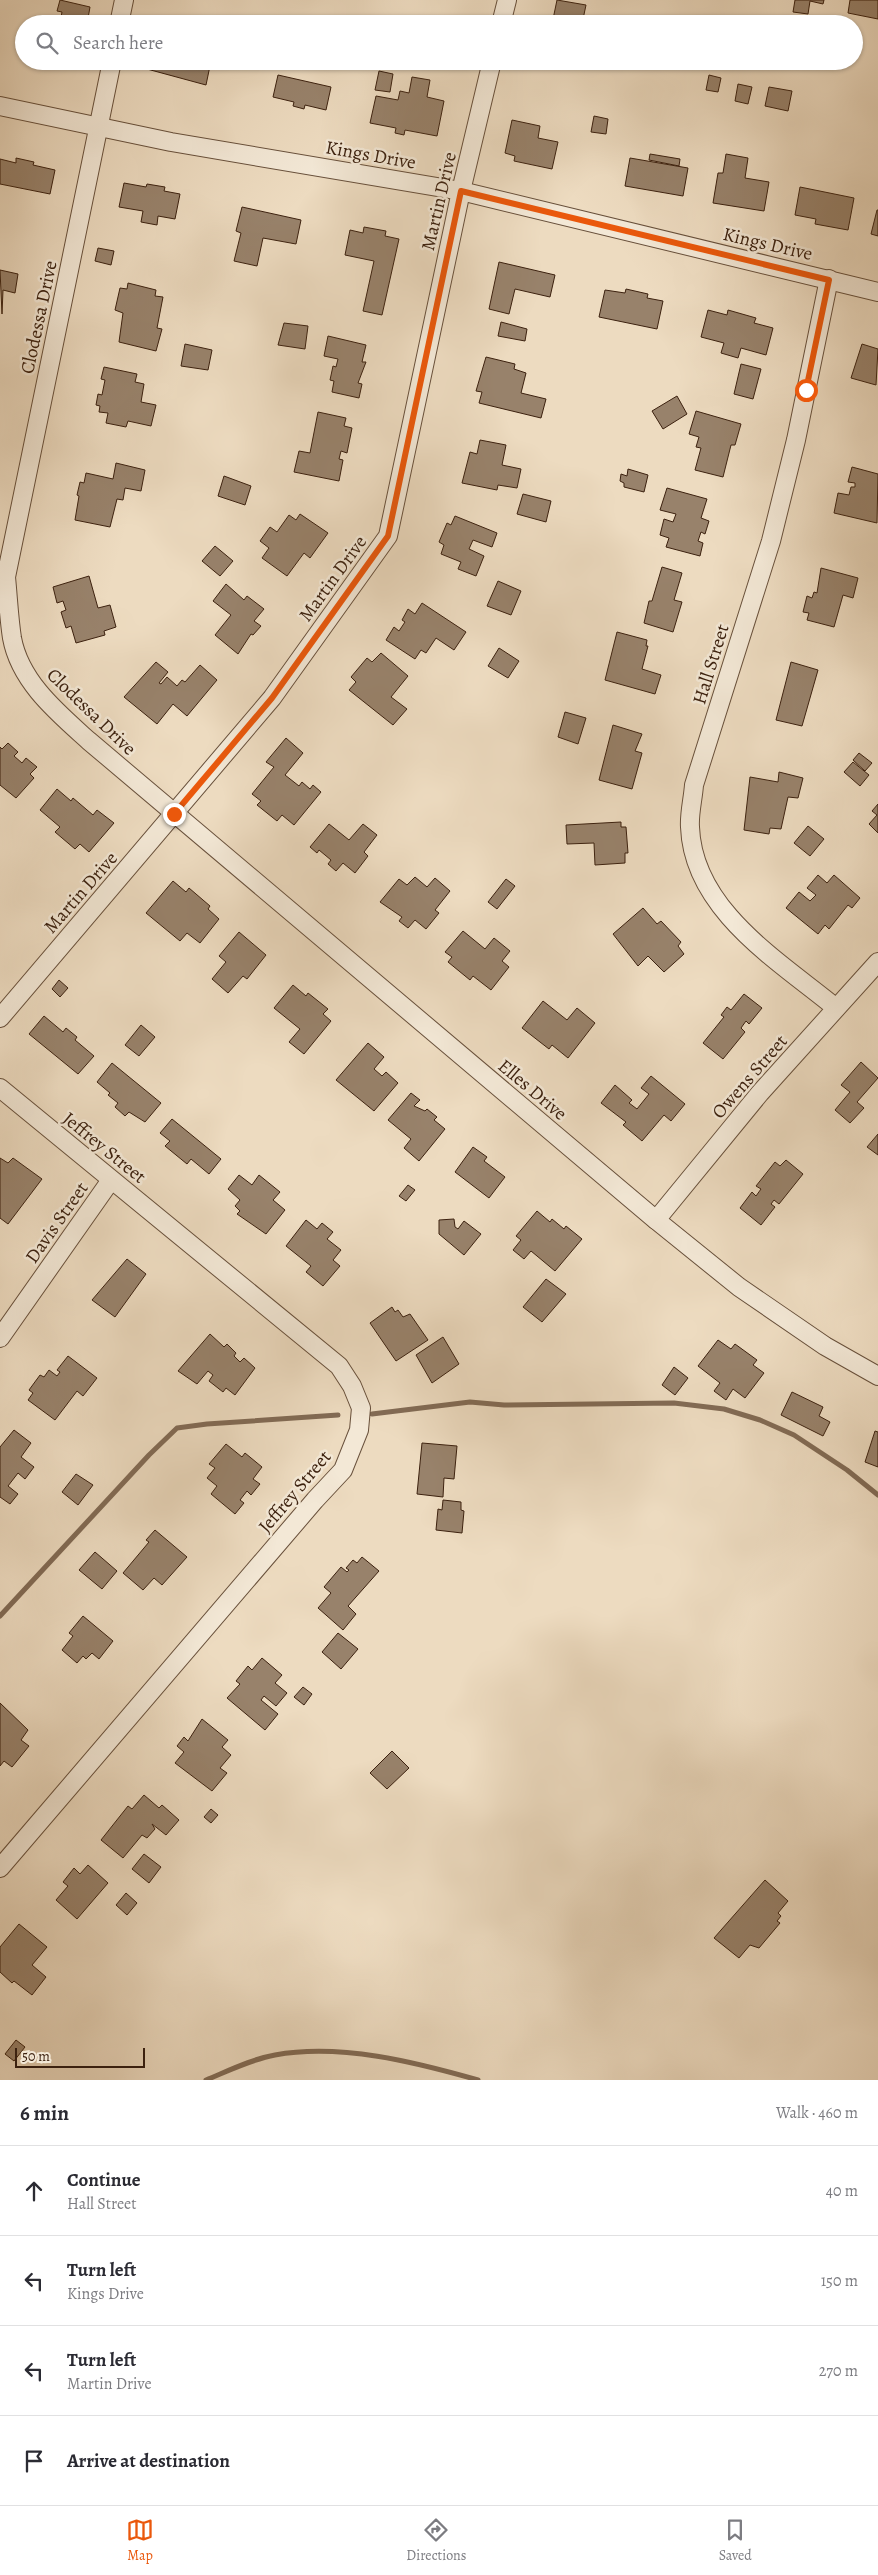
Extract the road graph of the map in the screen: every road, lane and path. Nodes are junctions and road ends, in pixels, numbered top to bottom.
1 (124, 0) edge
2 (507, 0) edge
3 (122, 15) edge
4 (503, 15) edge
5 (110, 70) edge
6 (490, 70) edge
7 (0, 106) edge
8 (99, 126) junction
9 (461, 191) junction
10 (829, 280) junction
11 (878, 292) edge
12 (174, 814) junction
13 (878, 962) edge
14 (836, 1008) junction
15 (0, 1018) edge
16 (0, 1088) edge
17 (111, 1180) junction
18 (656, 1220) junction
19 (0, 1338) edge
20 (878, 1376) edge
21 (0, 1868) edge

1 - 3 street
2 - 4 street
5 - 8 street, Clodessa Drive
6 - 9 street, Martin Drive
7 - 8 street, Kings Drive
8 - 9 street, Kings Drive
8 - 12 street, Clodessa Drive
9 - 10 street, Kings Drive
9 - 12 street, Martin Drive
10 - 11 street, Kings Drive
10 - 14 street, Hall Street
12 - 15 street, Martin Drive
12 - 18 street, Elles Drive
13 - 14 street, Owens Street
14 - 18 street, Owens Street
16 - 17 street, Jeffrey Street
17 - 19 street, Davis Street
17 - 21 street, Jeffrey Street
18 - 20 street, Elles Drive

